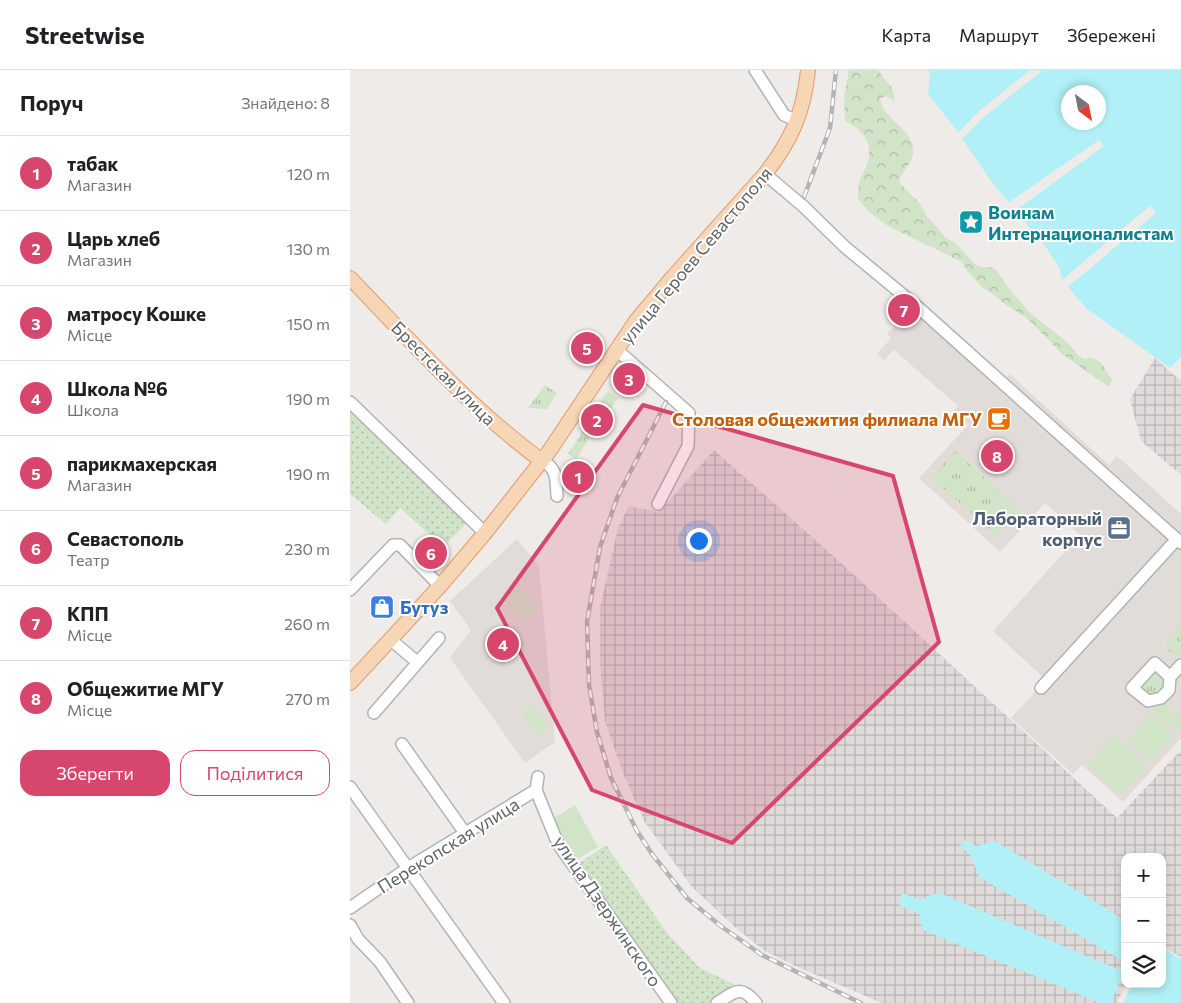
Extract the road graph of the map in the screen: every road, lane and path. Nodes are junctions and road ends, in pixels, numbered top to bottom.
1 (754, 70) edge
2 (808, 70) edge
3 (797, 121) junction
4 (766, 174) junction
5 (350, 278) edge
6 (617, 350) junction
7 (350, 402) edge
8 (542, 461) junction
9 (556, 496) dead end
10 (658, 504) dead end
11 (485, 533) junction
12 (1179, 541) edge
13 (440, 586) junction
14 (350, 590) edge
15 (439, 638) dead end
16 (390, 639) junction
17 (417, 662) junction
18 (1181, 665) edge
19 (1170, 677) dead end
20 (350, 683) edge
21 (1041, 688) dead end
22 (374, 713) dead end
23 (402, 744) dead end
24 (538, 777) dead end
25 (350, 787) edge
26 (536, 790) junction
27 (465, 833) junction
28 (408, 868) junction
29 (350, 908) edge
30 (350, 925) edge
31 (408, 1003) edge
32 (504, 1003) edge
33 (671, 1003) edge
34 (717, 1003) edge
35 (756, 1003) edge

1 - 3 street
2 - 3 main road, улица Героев Севастополя
3 - 4 main road, улица Героев Севастополя
4 - 6 main road, улица Героев Севастополя
4 - 12 street
5 - 8 main road, Брестская улица
6 - 8 main road, улица Героев Севастополя
6 - 10 street
7 - 11 street
8 - 9 street
8 - 11 main road, улица Героев Севастополя
11 - 13 main road, улица Героев Севастополя
12 - 21 street
13 - 14 street
13 - 16 main road, улица Героев Севастополя
15 - 17 street
16 - 17 street
16 - 20 main road, улица Героев Севастополя
17 - 22 street
18 - 19 street
23 - 27 street
24 - 26 street, Перекопская улица
25 - 28 street
26 - 27 street, Перекопская улица
26 - 33 street, улица Дзержинского
27 - 28 street, Перекопская улица
28 - 29 street, Перекопская улица
28 - 32 street
30 - 31 street
34 - 35 street

